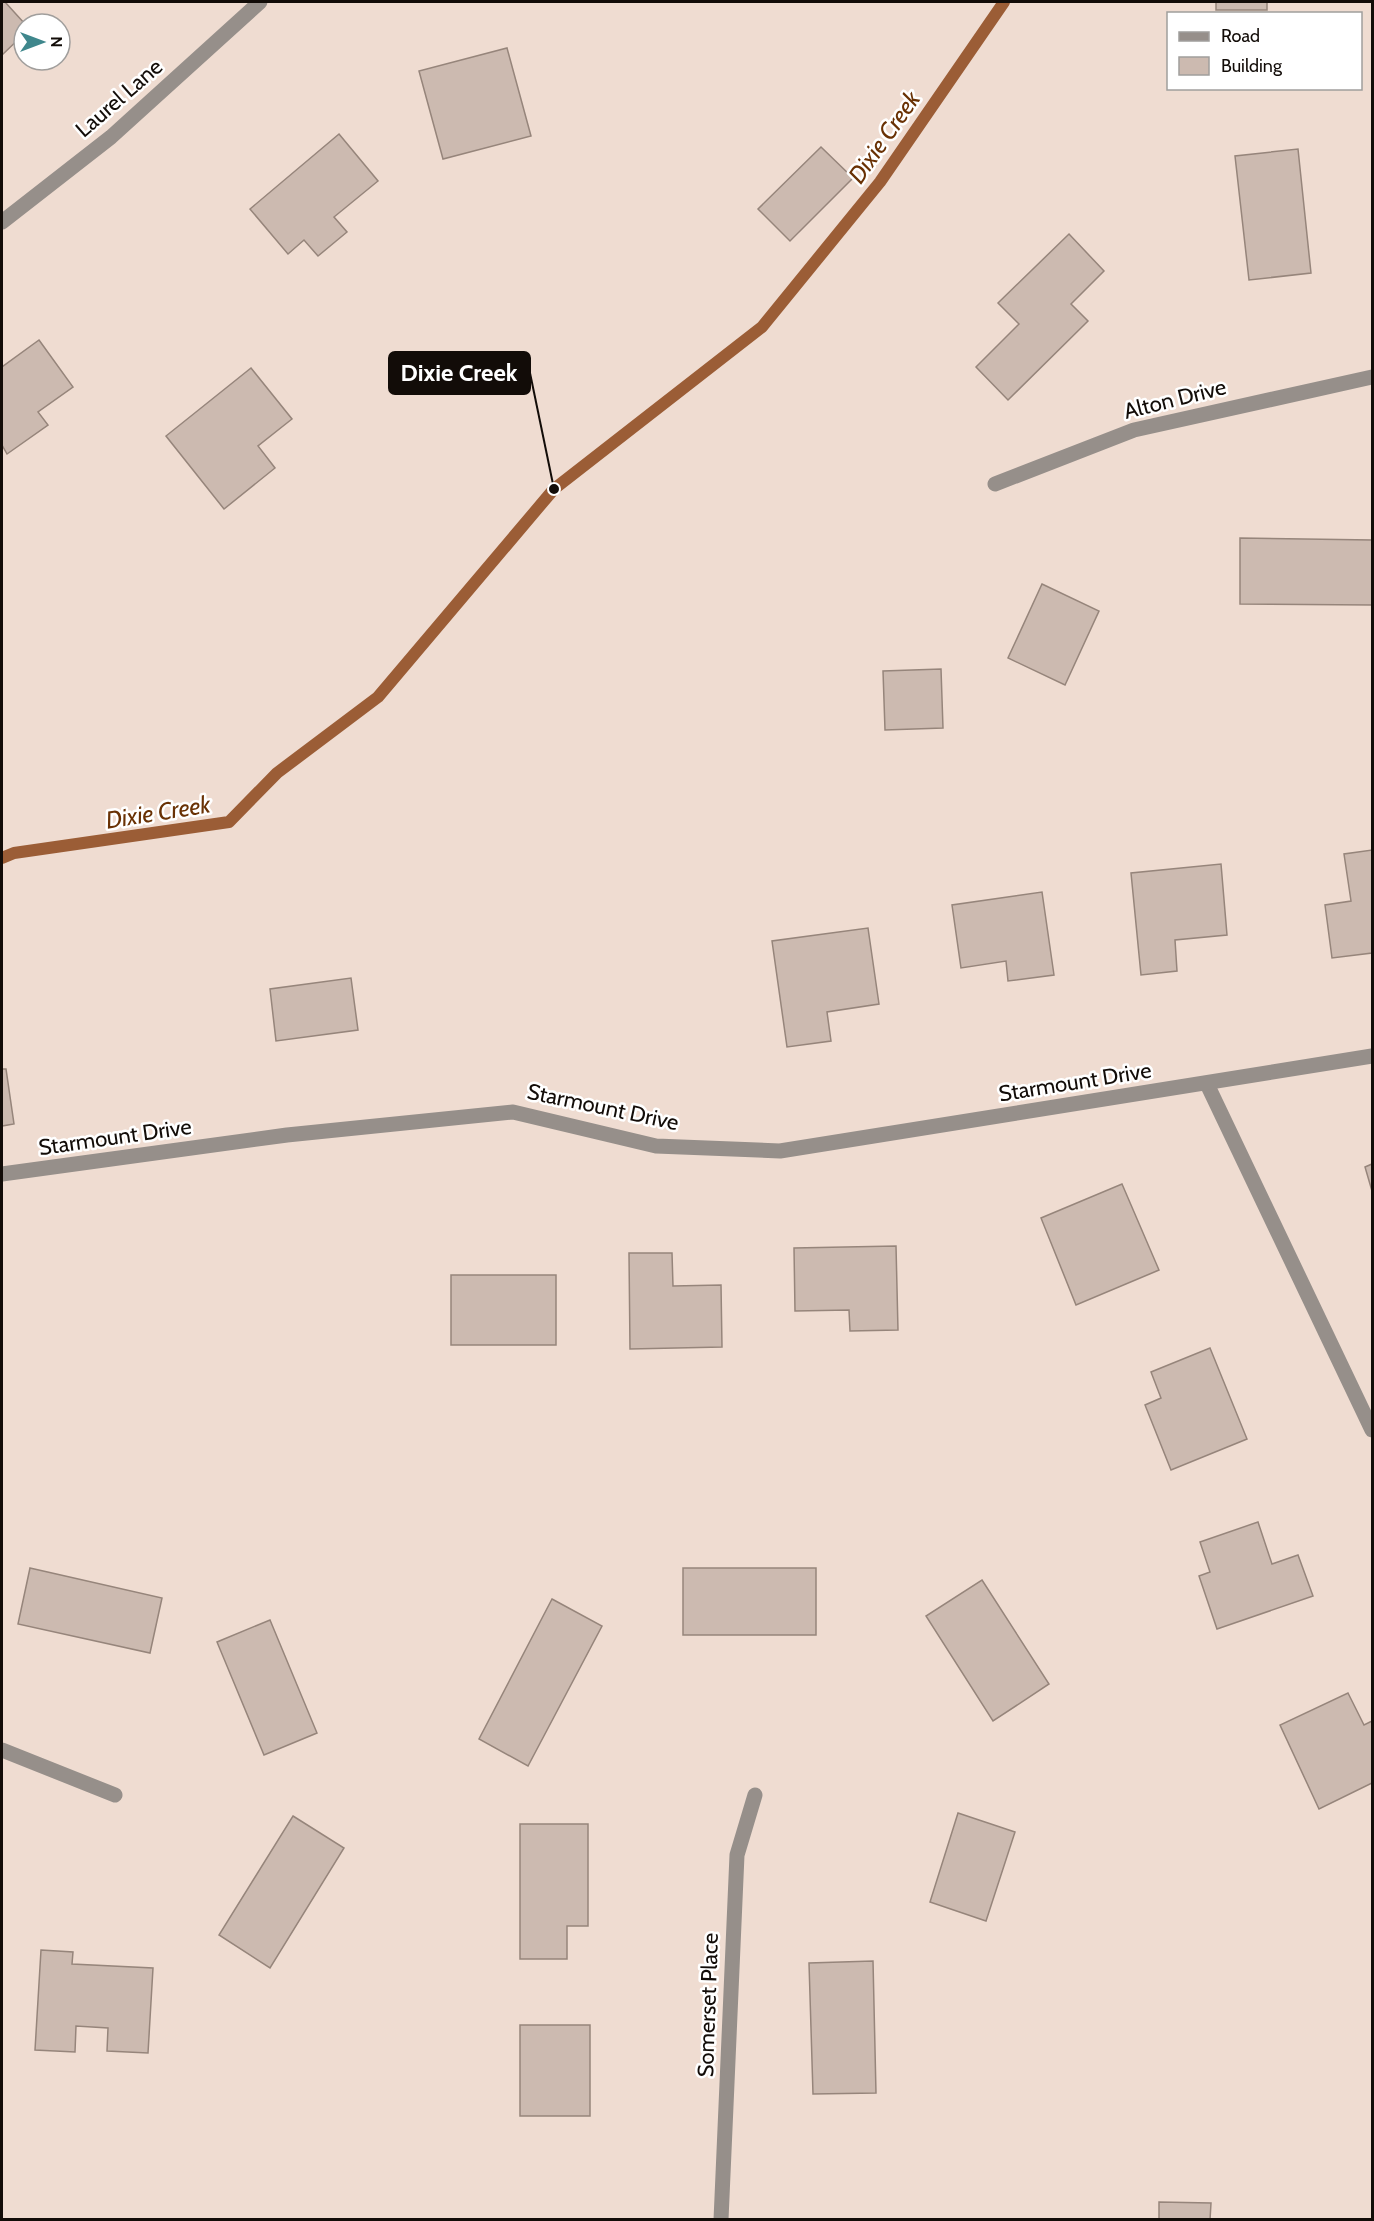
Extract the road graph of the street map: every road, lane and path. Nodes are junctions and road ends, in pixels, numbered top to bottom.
1 (260, 2) edge
2 (2, 222) edge
3 (1372, 377) edge
4 (995, 484) dead end
5 (1372, 1056) edge
6 (1207, 1083) junction
7 (2, 1174) edge
8 (1372, 1430) edge
9 (2, 1750) edge
10 (115, 1796) dead end
11 (755, 1796) dead end
12 (722, 2220) edge

1 - 2 street, Laurel Lane
3 - 4 street, Alton Drive
5 - 6 street, Starmount Drive
6 - 7 street, Starmount Drive
6 - 8 street
9 - 10 street
11 - 12 street, Somerset Place

